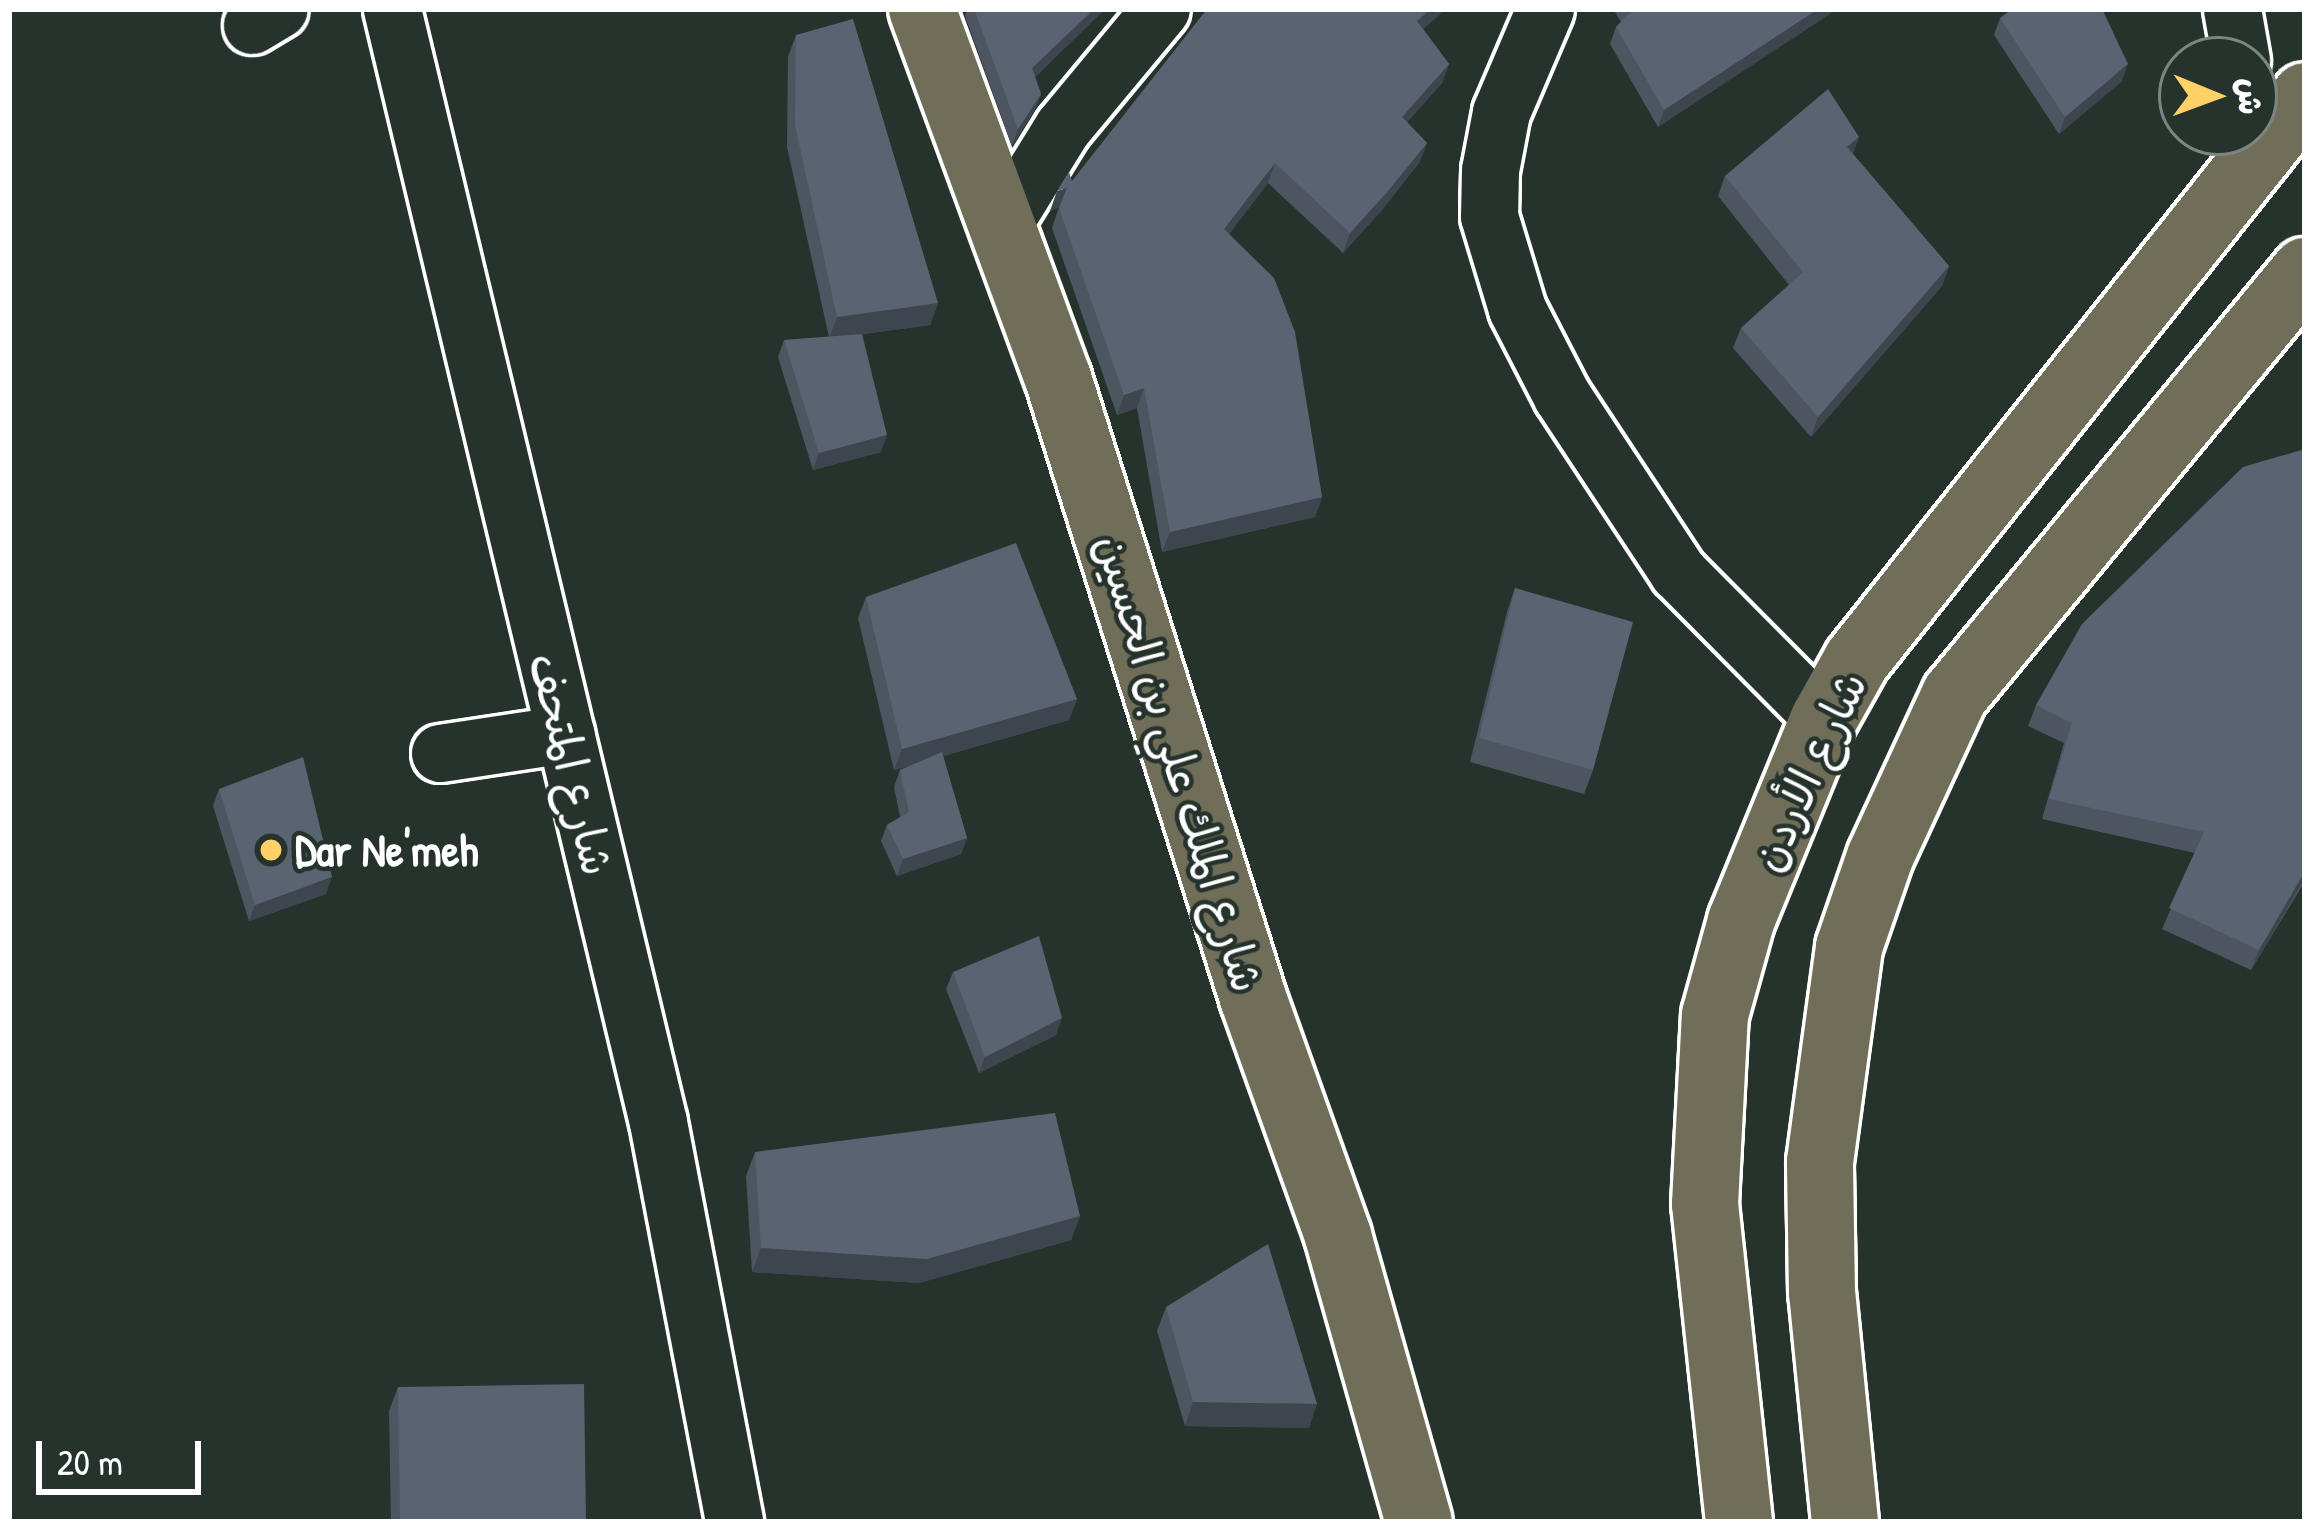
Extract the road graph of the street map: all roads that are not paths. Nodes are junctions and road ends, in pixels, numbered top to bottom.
1 (392, 9) edge
2 (922, 9) edge
3 (1161, 9) edge
4 (1545, 9) edge
5 (2305, 96) edge
6 (2278, 122) edge
7 (2247, 156) edge
8 (1004, 222) junction
9 (2302, 278) edge
10 (1823, 719) junction
11 (566, 734) junction
12 (440, 752) dead end
13 (734, 1522) edge
14 (1419, 1522) edge
15 (1738, 1522) edge
16 (1845, 1522) edge

1 - 11 street, شارع المتحف
2 - 8 main road, شارع الملك علي بن الحسين
3 - 8 street
4 - 10 street
5 - 6 main road, شارع الأردن
7 - 10 main road, شارع الأردن
8 - 14 main road, شارع الملك علي بن الحسين
9 - 16 main road
10 - 15 main road, شارع الأردن
11 - 12 street
11 - 13 street, شارع المتحف

